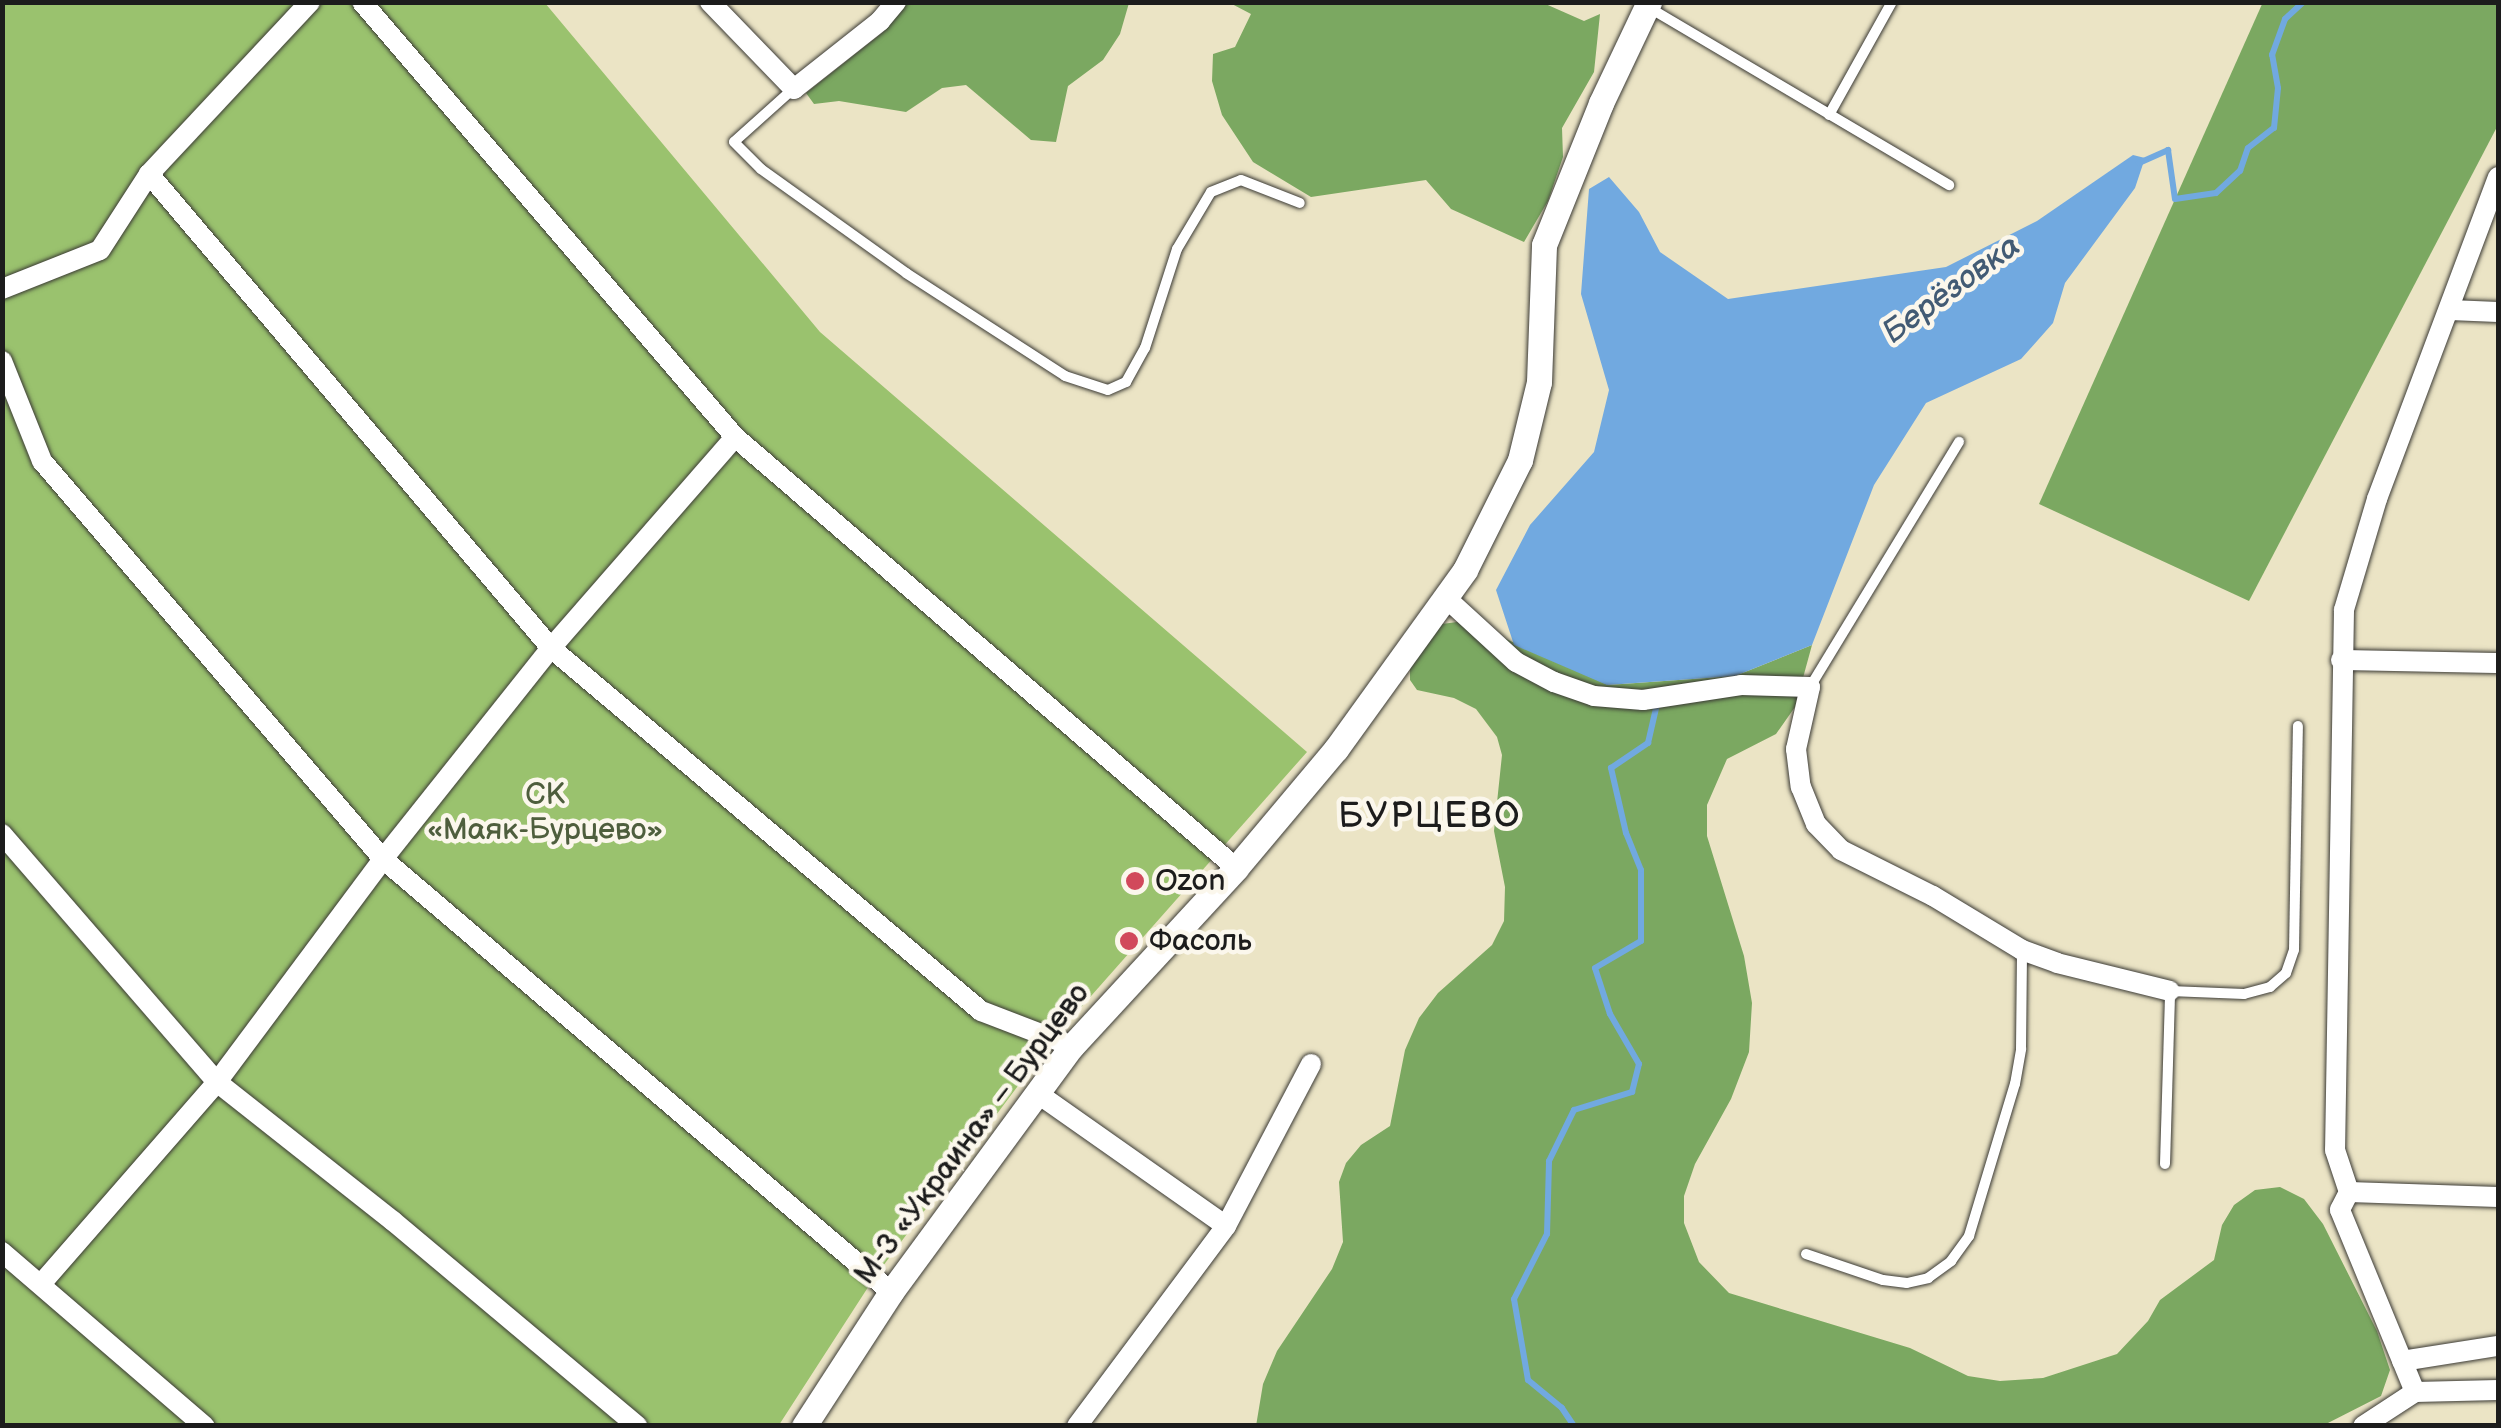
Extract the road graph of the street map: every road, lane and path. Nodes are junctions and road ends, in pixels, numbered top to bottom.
1 (310, 2) edge
2 (362, 2) edge
3 (710, 2) edge
4 (896, 2) edge
5 (1892, 2) edge
6 (1649, 5) edge
7 (794, 89) junction
8 (1829, 116) junction
9 (149, 174) junction
10 (2498, 176) edge
11 (1948, 185) dead end
12 (1300, 203) dead end
13 (2, 290) edge
14 (2450, 310) junction
15 (2498, 312) edge
16 (2, 360) edge
17 (736, 437) junction
18 (1958, 442) dead end
19 (1445, 597) junction
20 (551, 648) junction
21 (2342, 660) junction
22 (2498, 663) edge
23 (1810, 687) junction
24 (2298, 726) dead end
25 (2, 834) edge
26 (383, 858) junction
27 (1236, 868) junction
28 (2022, 950) junction
29 (2170, 991) junction
30 (1072, 1046) junction
31 (1311, 1064) dead end
32 (218, 1082) junction
33 (1037, 1094) junction
34 (2165, 1164) dead end
35 (2349, 1192) junction
36 (2498, 1197) edge
37 (1226, 1226) junction
38 (2, 1252) edge
39 (1806, 1254) dead end
40 (41, 1284) junction
41 (891, 1292) junction
42 (2498, 1346) edge
43 (2402, 1361) junction
44 (2498, 1390) edge
45 (2415, 1392) junction
46 (204, 1426) edge
47 (637, 1426) edge
48 (804, 1426) edge
49 (1077, 1426) edge
50 (2363, 1426) edge

1 - 9 street
2 - 17 street
3 - 7 street
4 - 7 street
5 - 8 lane
6 - 8 lane
6 - 19 street, М-3 «Украина» – Бурцево
7 - 12 lane
8 - 11 lane
9 - 13 street
9 - 20 street
10 - 14 street
14 - 15 street
14 - 21 street
16 - 26 street
17 - 20 street
17 - 27 street
18 - 23 lane
19 - 23 street
19 - 27 street, М-3 «Украина» – Бурцево
20 - 26 street
20 - 30 street
21 - 22 street
21 - 35 street
23 - 28 street
24 - 29 lane
25 - 32 street
26 - 32 street
26 - 41 street
27 - 30 street, М-3 «Украина» – Бурцево
28 - 29 street
28 - 39 lane
29 - 34 lane
30 - 33 street, М-3 «Украина» – Бурцево
31 - 37 street
32 - 40 street
32 - 47 street
33 - 37 street
33 - 41 street, М-3 «Украина» – Бурцево
35 - 36 street
35 - 43 street
37 - 49 street
38 - 40 street
40 - 46 street
41 - 48 street, М-3 «Украина» – Бурцево
42 - 43 street
43 - 45 street
44 - 45 street
45 - 50 street

